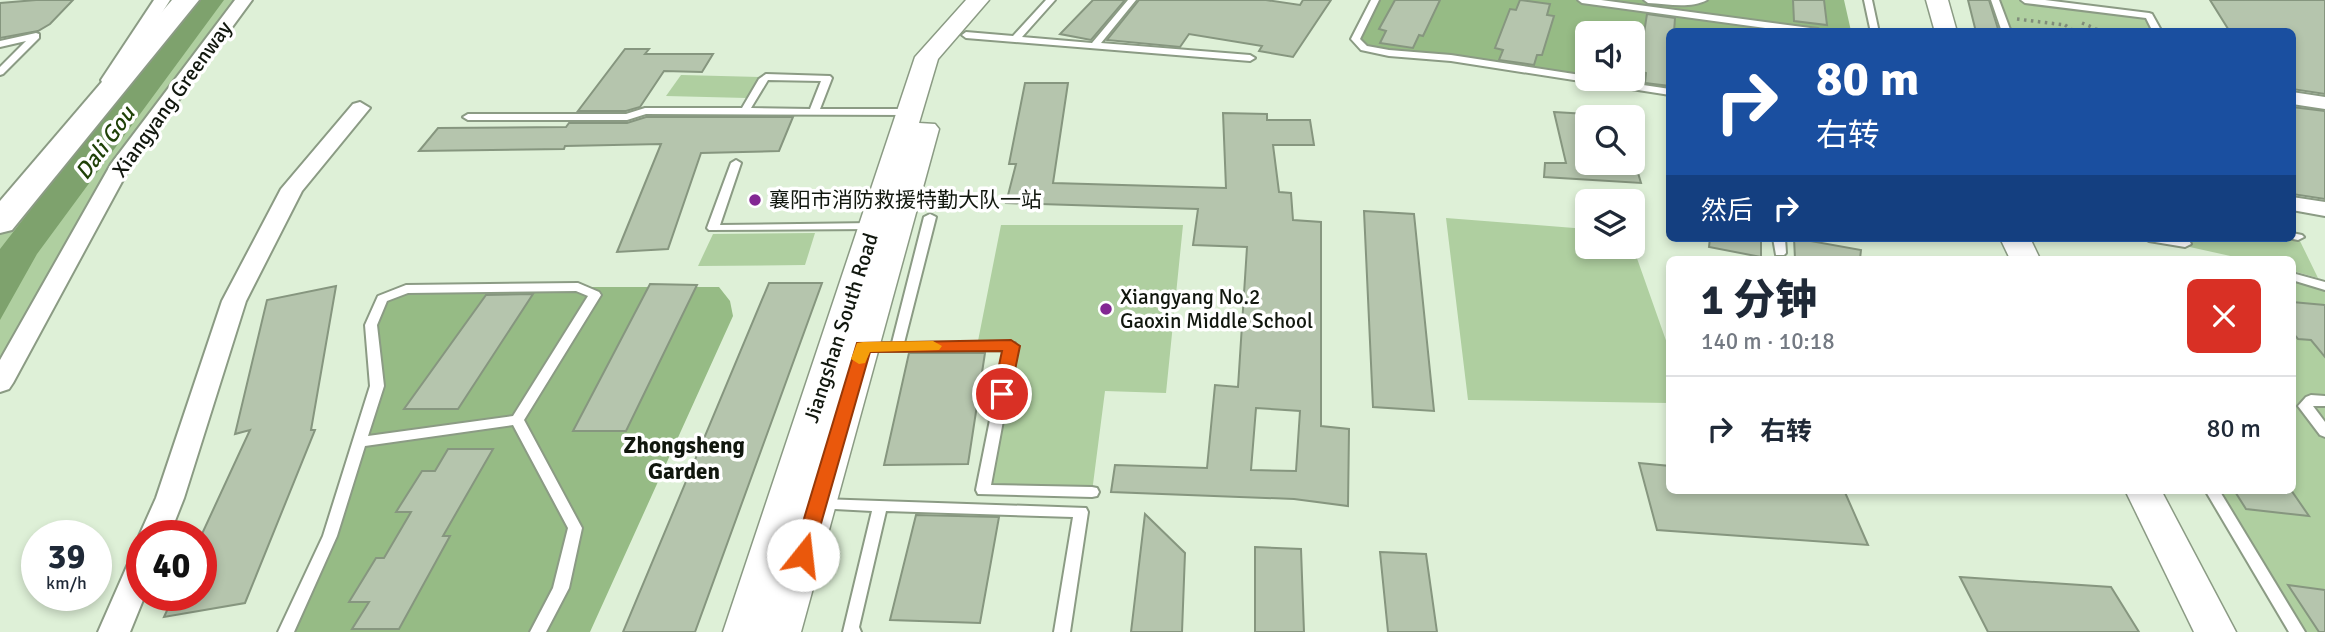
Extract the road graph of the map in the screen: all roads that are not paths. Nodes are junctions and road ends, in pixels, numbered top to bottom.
1 (154, 0) edge
2 (162, 0) edge
3 (186, 0) edge
4 (244, 0) edge
5 (978, 0) edge
6 (997, 0) edge
7 (1051, 0) edge
8 (1132, 0) edge
9 (1376, 0) edge
10 (1582, 0) edge
11 (1644, 0) edge
12 (1703, 0) edge
13 (1868, 0) edge
14 (1937, 0) edge
15 (1995, 0) edge
16 (2025, 0) edge
17 (1788, 28) edge
18 (1874, 28) dead end
19 (1945, 28) edge
20 (2006, 28) edge
21 (2156, 28) edge
22 (967, 35) junction
23 (1015, 39) junction
24 (0, 44) edge
25 (1095, 45) junction
26 (1250, 58) dead end
27 (0, 72) edge
28 (1666, 91) edge
29 (2296, 99) edge
30 (2325, 103) edge
31 (360, 108) dead end
32 (745, 111) junction
33 (814, 112) junction
34 (909, 112) junction
35 (468, 117) dead end
36 (736, 163) dead end
37 (0, 182) edge
38 (2296, 204) edge
39 (2325, 209) edge
40 (930, 217) dead end
41 (0, 223) edge
42 (873, 226) junction
43 (1779, 242) edge
44 (1780, 253) dead end
45 (2296, 277) edge
46 (2325, 286) edge
47 (863, 347) junction
48 (897, 347) junction
49 (0, 383) edge
50 (2325, 401) edge
51 (517, 420) junction
52 (2325, 432) edge
53 (359, 442) junction
54 (1092, 492) dead end
55 (2145, 494) edge
56 (2214, 494) edge
57 (817, 504) junction
58 (880, 506) junction
59 (161, 520) edge
60 (126, 603) edge
61 (114, 632) edge
62 (286, 632) edge
63 (538, 632) edge
64 (744, 632) edge
65 (780, 632) edge
66 (853, 632) edge
67 (1062, 632) edge
68 (2215, 632) edge
69 (2297, 632) edge

1 - 37 highway
2 - 41 street
3 - 41 highway
4 - 49 street, Xiangyang Greenway
5 - 34 street, Jiangshan South Road
6 - 22 street, Jiangshan South Road
7 - 23 lane
8 - 25 lane
9 - 28 lane
10 - 17 lane
11 - 12 lane
13 - 18 lane
14 - 19 street
15 - 20 lane
16 - 21 lane
22 - 23 lane
22 - 47 street, Jiangshan South Road
23 - 25 lane
24 - 27 lane
25 - 26 lane
29 - 30 street
31 - 59 street
32 - 33 lane
32 - 33 lane
32 - 35 lane
33 - 34 lane
34 - 42 street, Jiangshan South Road
36 - 42 lane
38 - 39 street
40 - 48 lane
42 - 64 street, Jiangshan South Road
43 - 44 lane
45 - 46 lane
47 - 48 lane
47 - 57 street, Jiangshan South Road
48 - 54 lane
50 - 52 lane
51 - 53 lane
51 - 53 lane
51 - 63 lane
53 - 62 lane
55 - 68 street
56 - 69 lane
57 - 58 lane
57 - 65 street, Jiangshan South Road
58 - 66 lane
58 - 67 lane
60 - 61 street

